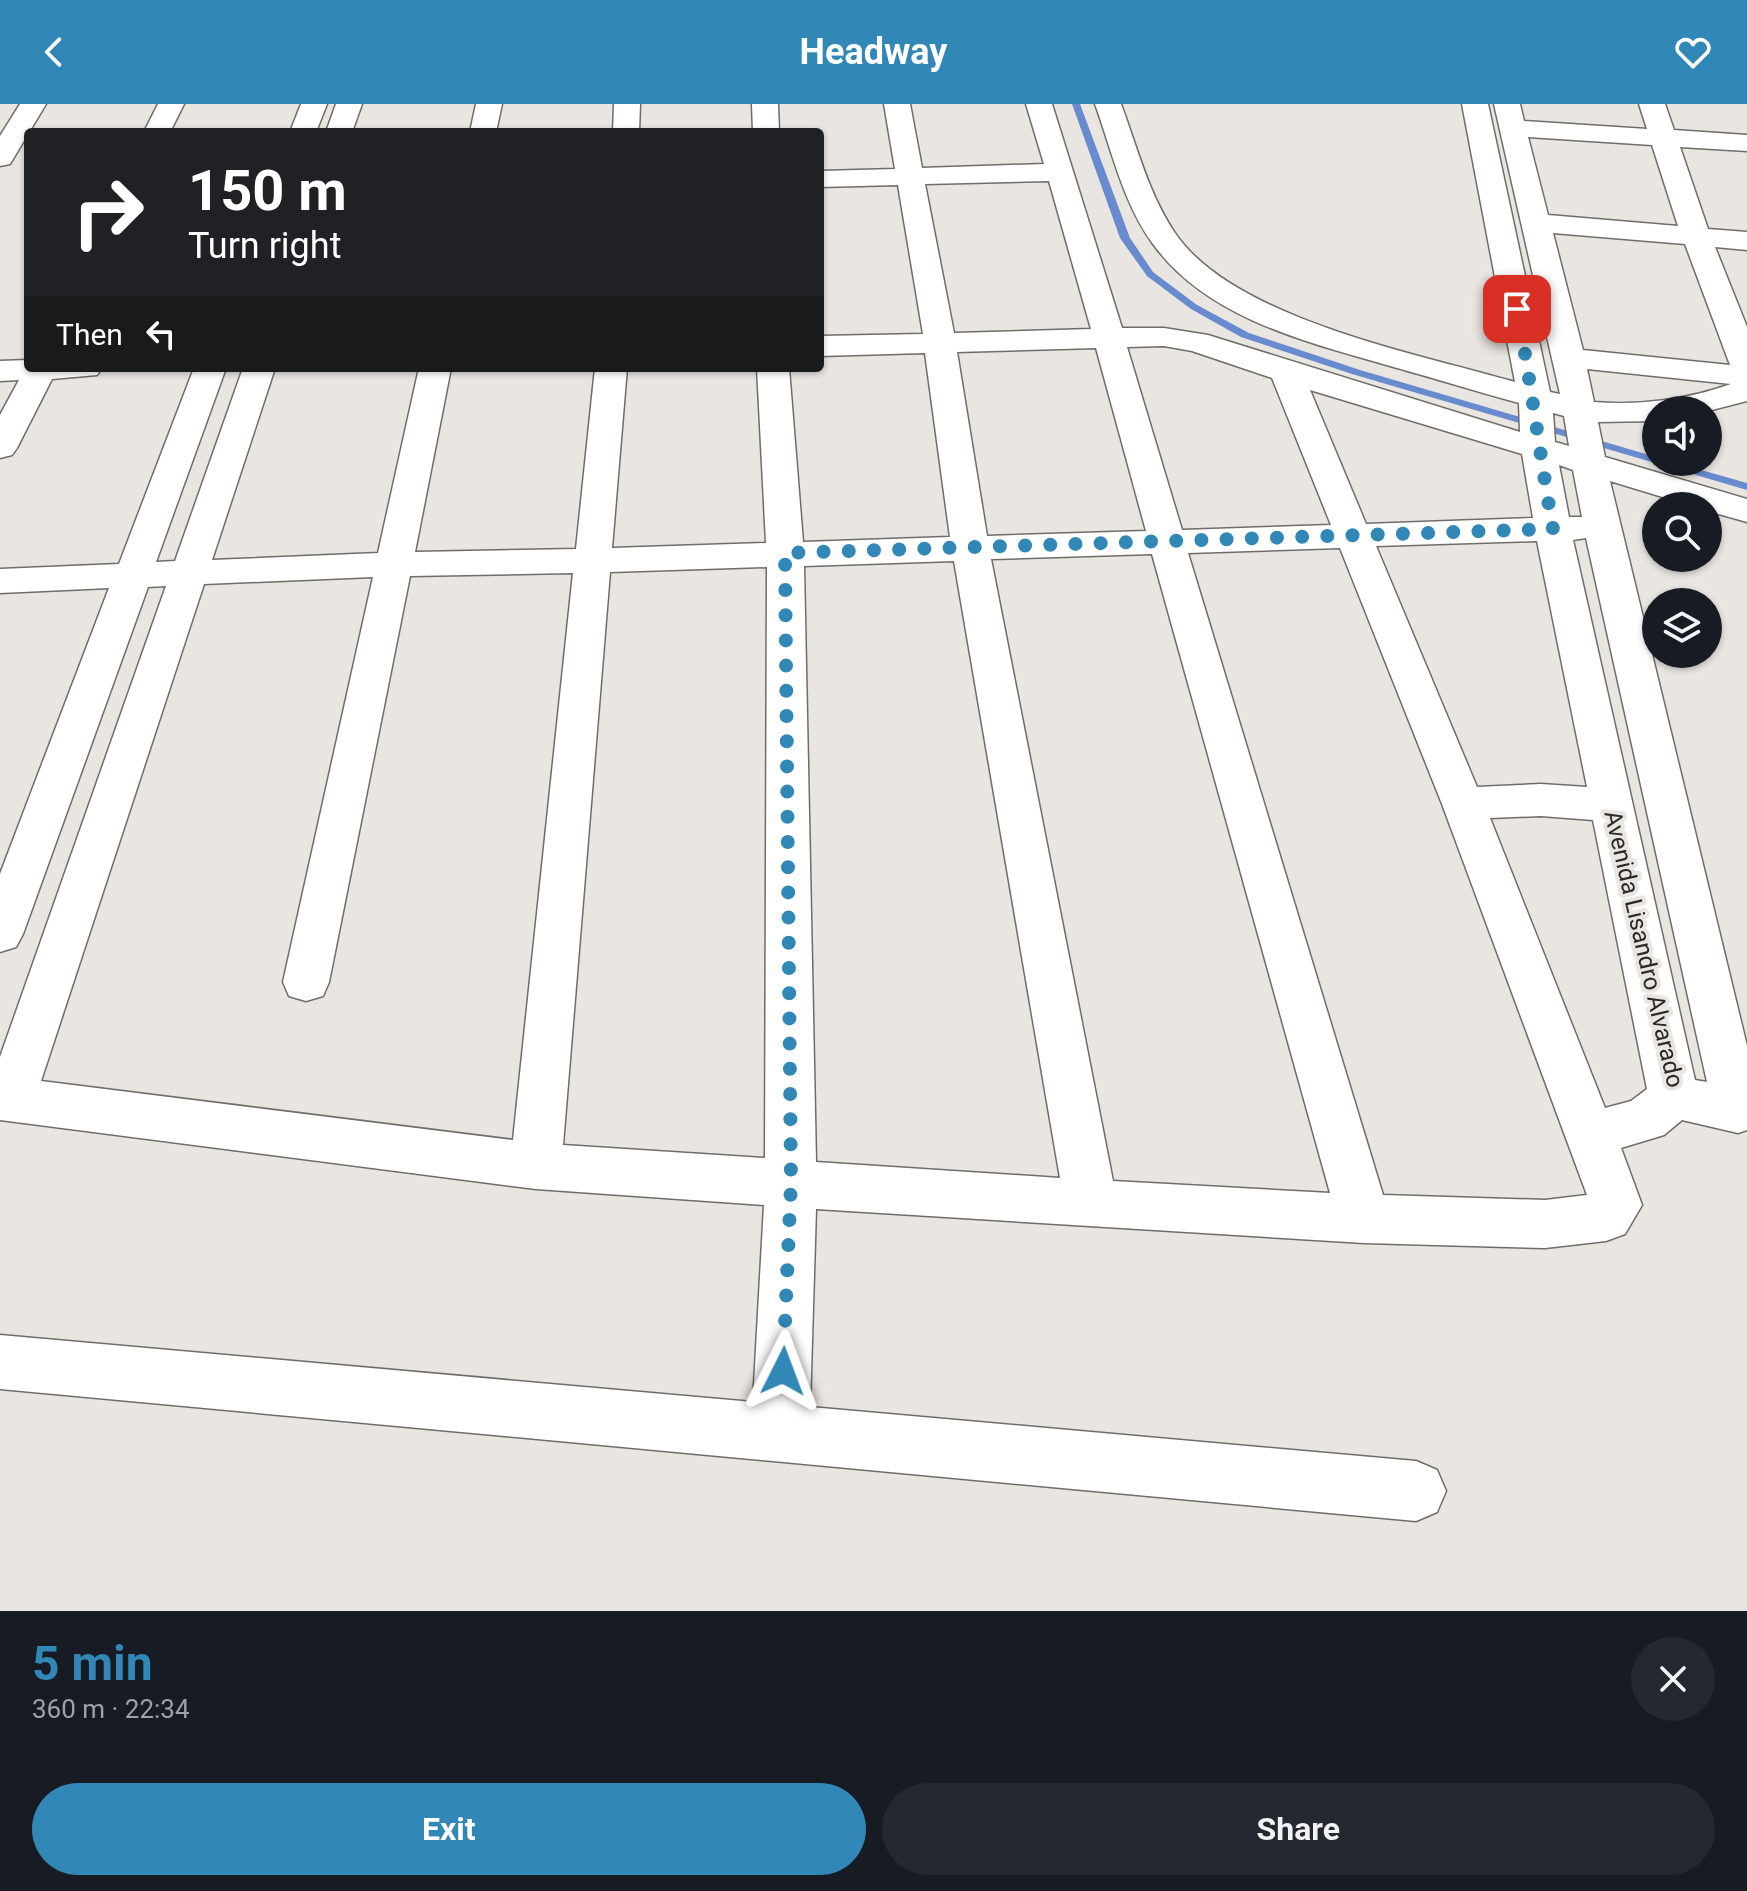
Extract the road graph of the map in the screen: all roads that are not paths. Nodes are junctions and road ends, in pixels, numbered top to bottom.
1 (33, 104) edge
2 (171, 104) edge
3 (314, 104) edge
4 (349, 104) edge
5 (489, 104) edge
6 (627, 104) edge
7 (765, 104) edge
8 (897, 104) edge
9 (1039, 104) edge
10 (1108, 104) edge
11 (1475, 104) edge
12 (1652, 104) edge
13 (1510, 116) edge
14 (159, 128) edge
15 (305, 128) edge
16 (340, 128) edge
17 (484, 128) edge
18 (626, 128) edge
19 (766, 128) edge
20 (1664, 138) junction
21 (1747, 143) edge
22 (2, 150) edge
23 (1059, 172) junction
24 (909, 177) junction
25 (824, 179) edge
26 (1536, 223) junction
27 (1696, 236) junction
28 (1747, 241) edge
29 (1107, 338) junction
30 (940, 343) junction
31 (824, 346) edge
32 (1569, 358) junction
33 (1747, 367) edge
34 (24, 370) edge
35 (0, 371) edge
36 (39, 372) edge
37 (209, 372) edge
38 (258, 372) edge
39 (434, 372) edge
40 (611, 372) edge
41 (773, 372) edge
42 (1286, 372) junction
43 (1747, 376) edge
44 (1747, 387) edge
45 (1535, 398) junction
46 (1722, 399) edge
47 (1579, 410) junction
48 (1642, 412) edge
49 (1538, 446) junction
50 (0, 448) edge
51 (1588, 463) junction
52 (1747, 511) edge
53 (1602, 528) junction
54 (1553, 529) junction
55 (1355, 535) junction
56 (1169, 541) junction
57 (970, 547) junction
58 (785, 553) junction
59 (591, 561) junction
60 (393, 564) junction
61 (190, 574) junction
62 (135, 576) junction
63 (0, 581) edge
64 (1463, 804) junction
65 (1611, 805) junction
66 (0, 934) edge
67 (306, 982) dead end
68 (1674, 1097) junction
69 (5, 1098) edge
70 (1590, 1135) junction
71 (536, 1166) junction
72 (791, 1183) junction
73 (1091, 1204) junction
74 (1364, 1219) junction
75 (0, 1362) edge
76 (780, 1434) junction
77 (1416, 1491) dead end

1 - 22 street
2 - 14 street
3 - 15 street
4 - 16 street
5 - 17 street
6 - 18 street
7 - 19 street
8 - 24 street
9 - 23 street
10 - 45 street
11 - 45 street, Avenida Lisandro Alvarado
12 - 20 street
13 - 20 street
13 - 26 street, Avenida Lisandro Alvarado
20 - 21 street
20 - 27 street
23 - 24 street
23 - 29 street
24 - 25 street
24 - 30 street
26 - 27 street
26 - 32 street, Avenida Lisandro Alvarado
27 - 28 street
27 - 33 street
29 - 30 street
29 - 42 street
29 - 56 street
30 - 31 street
30 - 57 street
32 - 43 street
32 - 47 street, Avenida Lisandro Alvarado
34 - 35 street
36 - 50 street
37 - 62 street
38 - 61 street
39 - 60 street
40 - 59 street
41 - 58 street
42 - 49 street
42 - 55 street
44 - 46 street
45 - 47 street
45 - 49 street, Avenida Lisandro Alvarado
47 - 48 street
47 - 51 street, Avenida Lisandro Alvarado
49 - 51 street
49 - 54 street, Avenida Lisandro Alvarado
51 - 52 street
51 - 53 street, Avenida Lisandro Alvarado
53 - 54 street
53 - 68 street, Avenida Lisandro Alvarado
54 - 55 street
54 - 65 street, Avenida Lisandro Alvarado
55 - 56 street
55 - 64 street
56 - 57 street
56 - 74 street
57 - 58 street
57 - 73 street
58 - 59 street
58 - 72 street
59 - 60 street
59 - 71 street
60 - 61 street
60 - 67 street
61 - 62 street
61 - 69 street
62 - 63 street
62 - 66 street
64 - 65 street
64 - 70 street
65 - 68 street, Avenida Lisandro Alvarado
68 - 70 street
69 - 71 street
70 - 74 street
71 - 72 street
72 - 73 street
72 - 76 street
73 - 74 street
75 - 76 street
76 - 77 street

